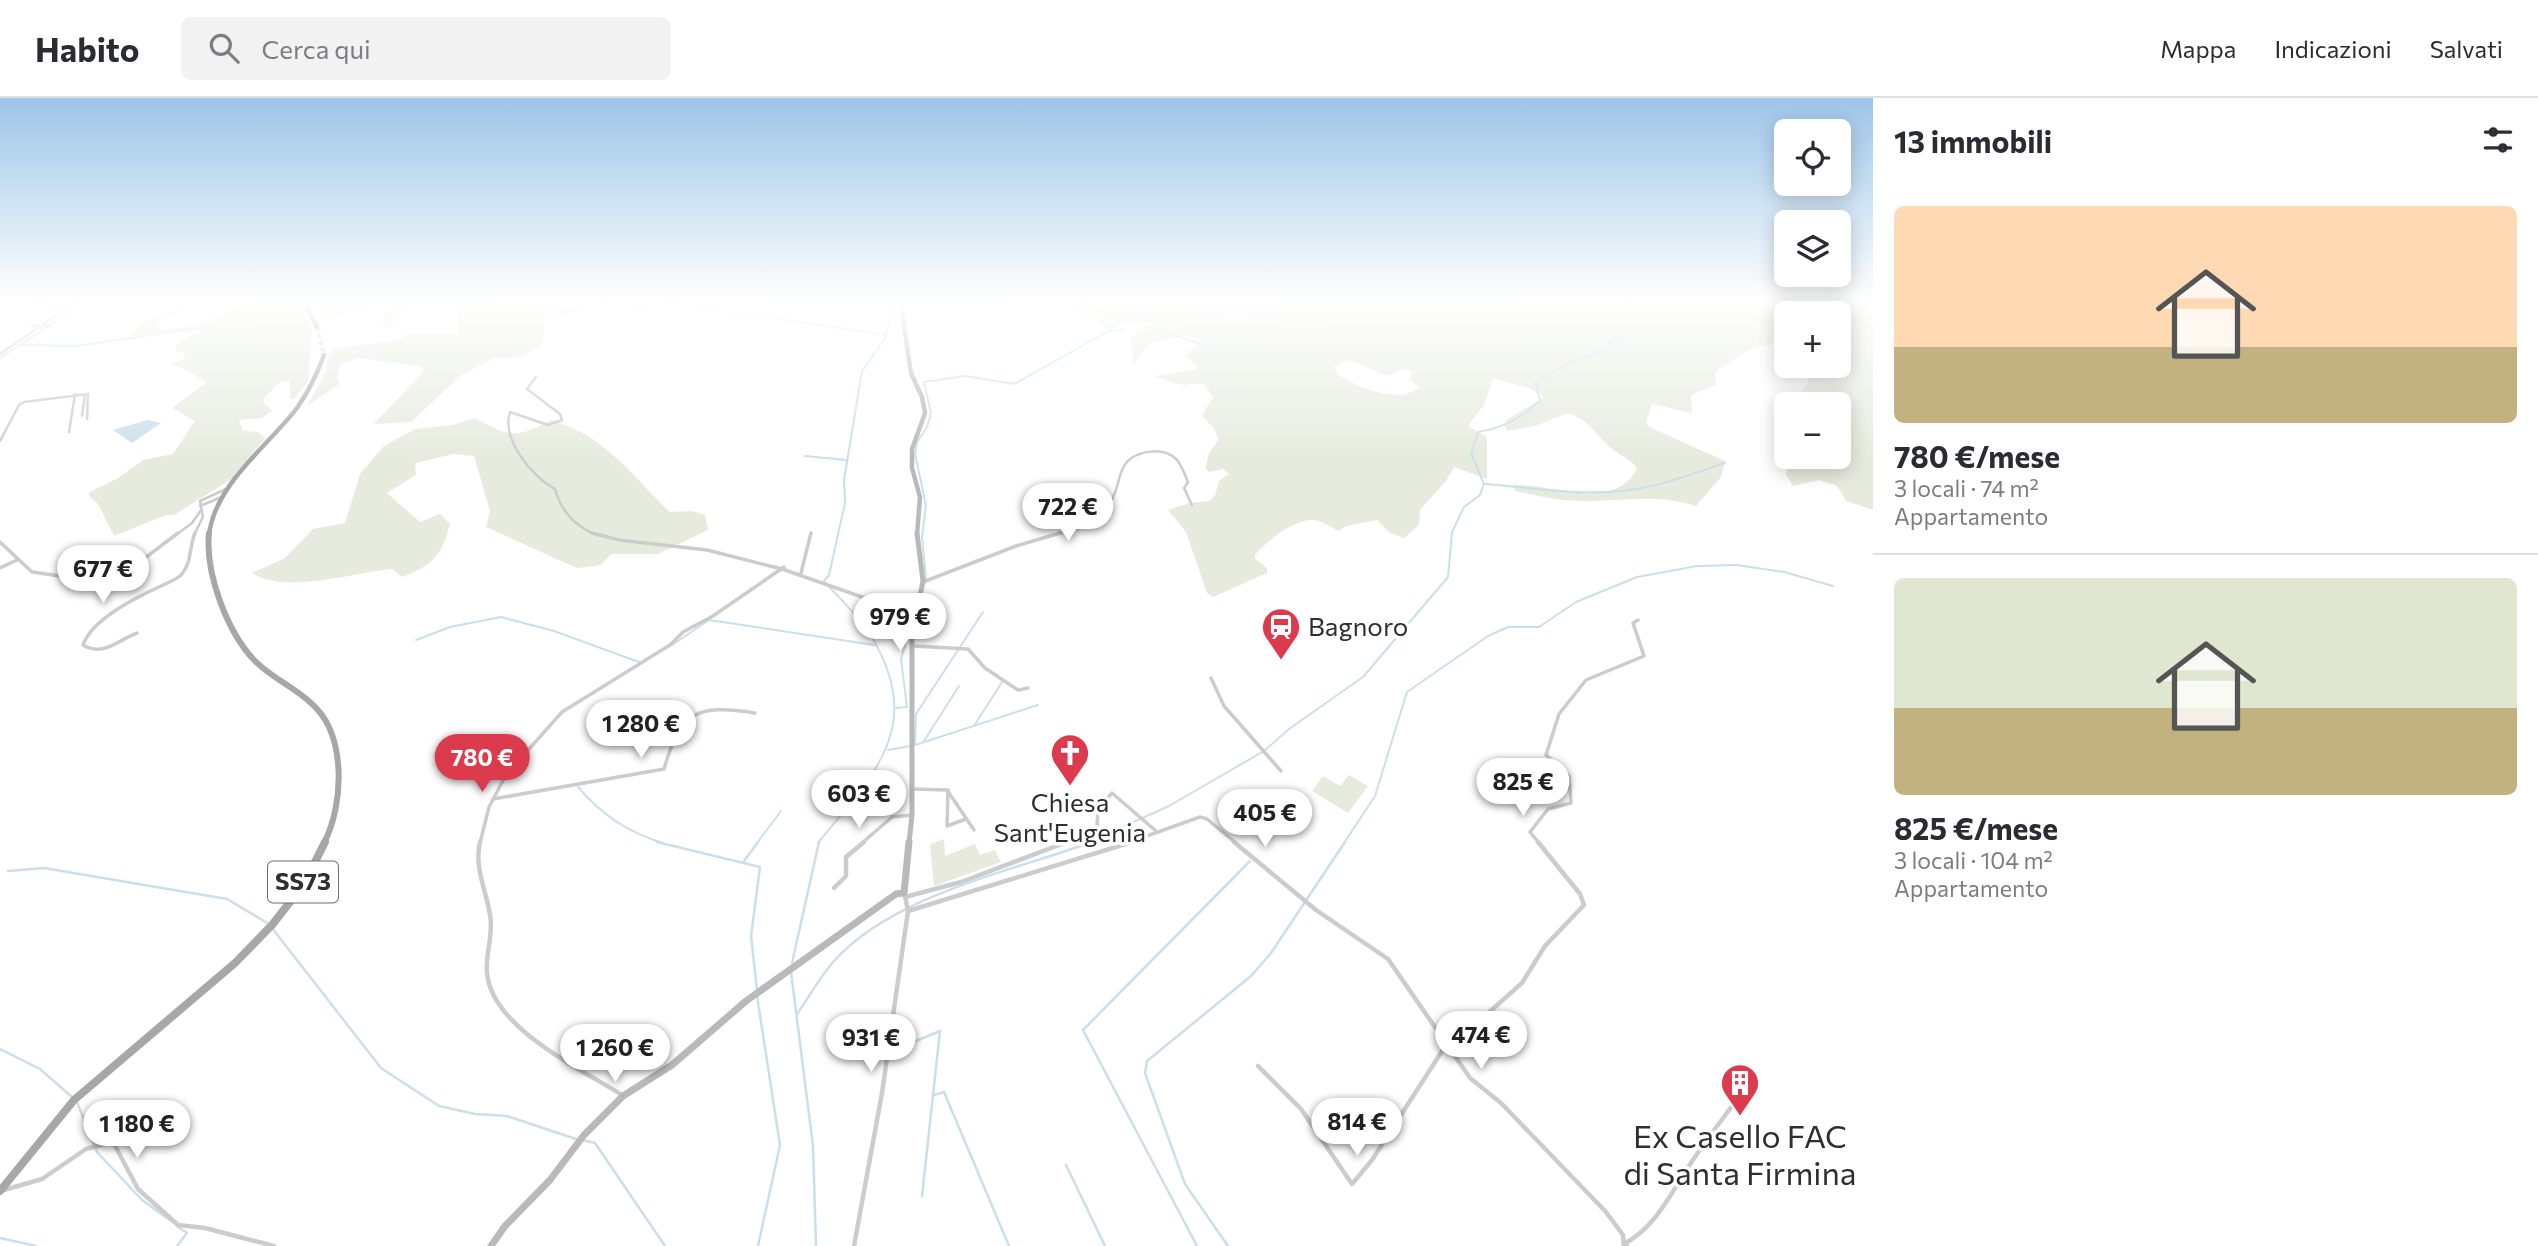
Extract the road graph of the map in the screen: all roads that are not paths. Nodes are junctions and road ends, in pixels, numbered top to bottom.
1 (908, 353) edge
2 (324, 355) tunnel mouth
3 (536, 377) dead end
4 (75, 394) junction
5 (85, 394) junction
6 (82, 416) dead end
7 (87, 419) dead end
8 (69, 432) dead end
9 (0, 441) edge
10 (231, 487) junction
11 (216, 493) junction
12 (224, 496) junction
13 (216, 502) junction
14 (1192, 505) dead end
15 (200, 508) junction
16 (811, 533) dead end
17 (0, 542) edge
18 (17, 560) junction
19 (783, 567) junction
20 (0, 568) edge
21 (801, 573) junction
22 (923, 582) junction
23 (918, 605) junction
24 (1637, 620) dead end
25 (137, 633) dead end
26 (912, 646) junction
27 (1211, 678) dead end
28 (1028, 688) dead end
29 (755, 713) dead end
30 (1281, 771) dead end
31 (912, 789) junction
32 (947, 790) junction
33 (493, 799) junction
34 (912, 815) junction
35 (967, 819) junction
36 (974, 830) dead end
37 (1156, 831) junction
38 (834, 888) dead end
39 (904, 895) junction
40 (906, 908) junction
41 (1446, 1045) junction
42 (1258, 1066) dead end
43 (1752, 1078) dead end
44 (623, 1096) junction
45 (0, 1191) edge
46 (1625, 1245) edge
47 (274, 1246) edge
48 (491, 1246) edge
49 (854, 1246) edge

1 - 22 street
2 - 10 main road, SS73
3 - 19 street
4 - 5 street
4 - 8 street
4 - 9 street
5 - 6 street
5 - 7 street
10 - 11 street
10 - 12 main road, SS73
11 - 12 street
11 - 15 street
12 - 13 main road, SS73
13 - 15 street
13 - 45 main road, SS73
14 - 22 street
15 - 18 street
15 - 25 street
16 - 21 street
17 - 18 street
18 - 20 street
19 - 21 street
19 - 33 street
21 - 23 street
22 - 23 street
23 - 26 street
24 - 41 street
26 - 28 street
26 - 31 street
27 - 30 street
29 - 33 street
31 - 32 street
31 - 34 street
32 - 35 street
32 - 35 street
33 - 44 street
34 - 38 street
34 - 39 street
35 - 36 street
37 - 39 street
37 - 40 street
37 - 41 street
39 - 40 street
39 - 44 street
40 - 49 street
41 - 42 street
41 - 46 street
43 - 46 street
44 - 48 street
45 - 47 street

